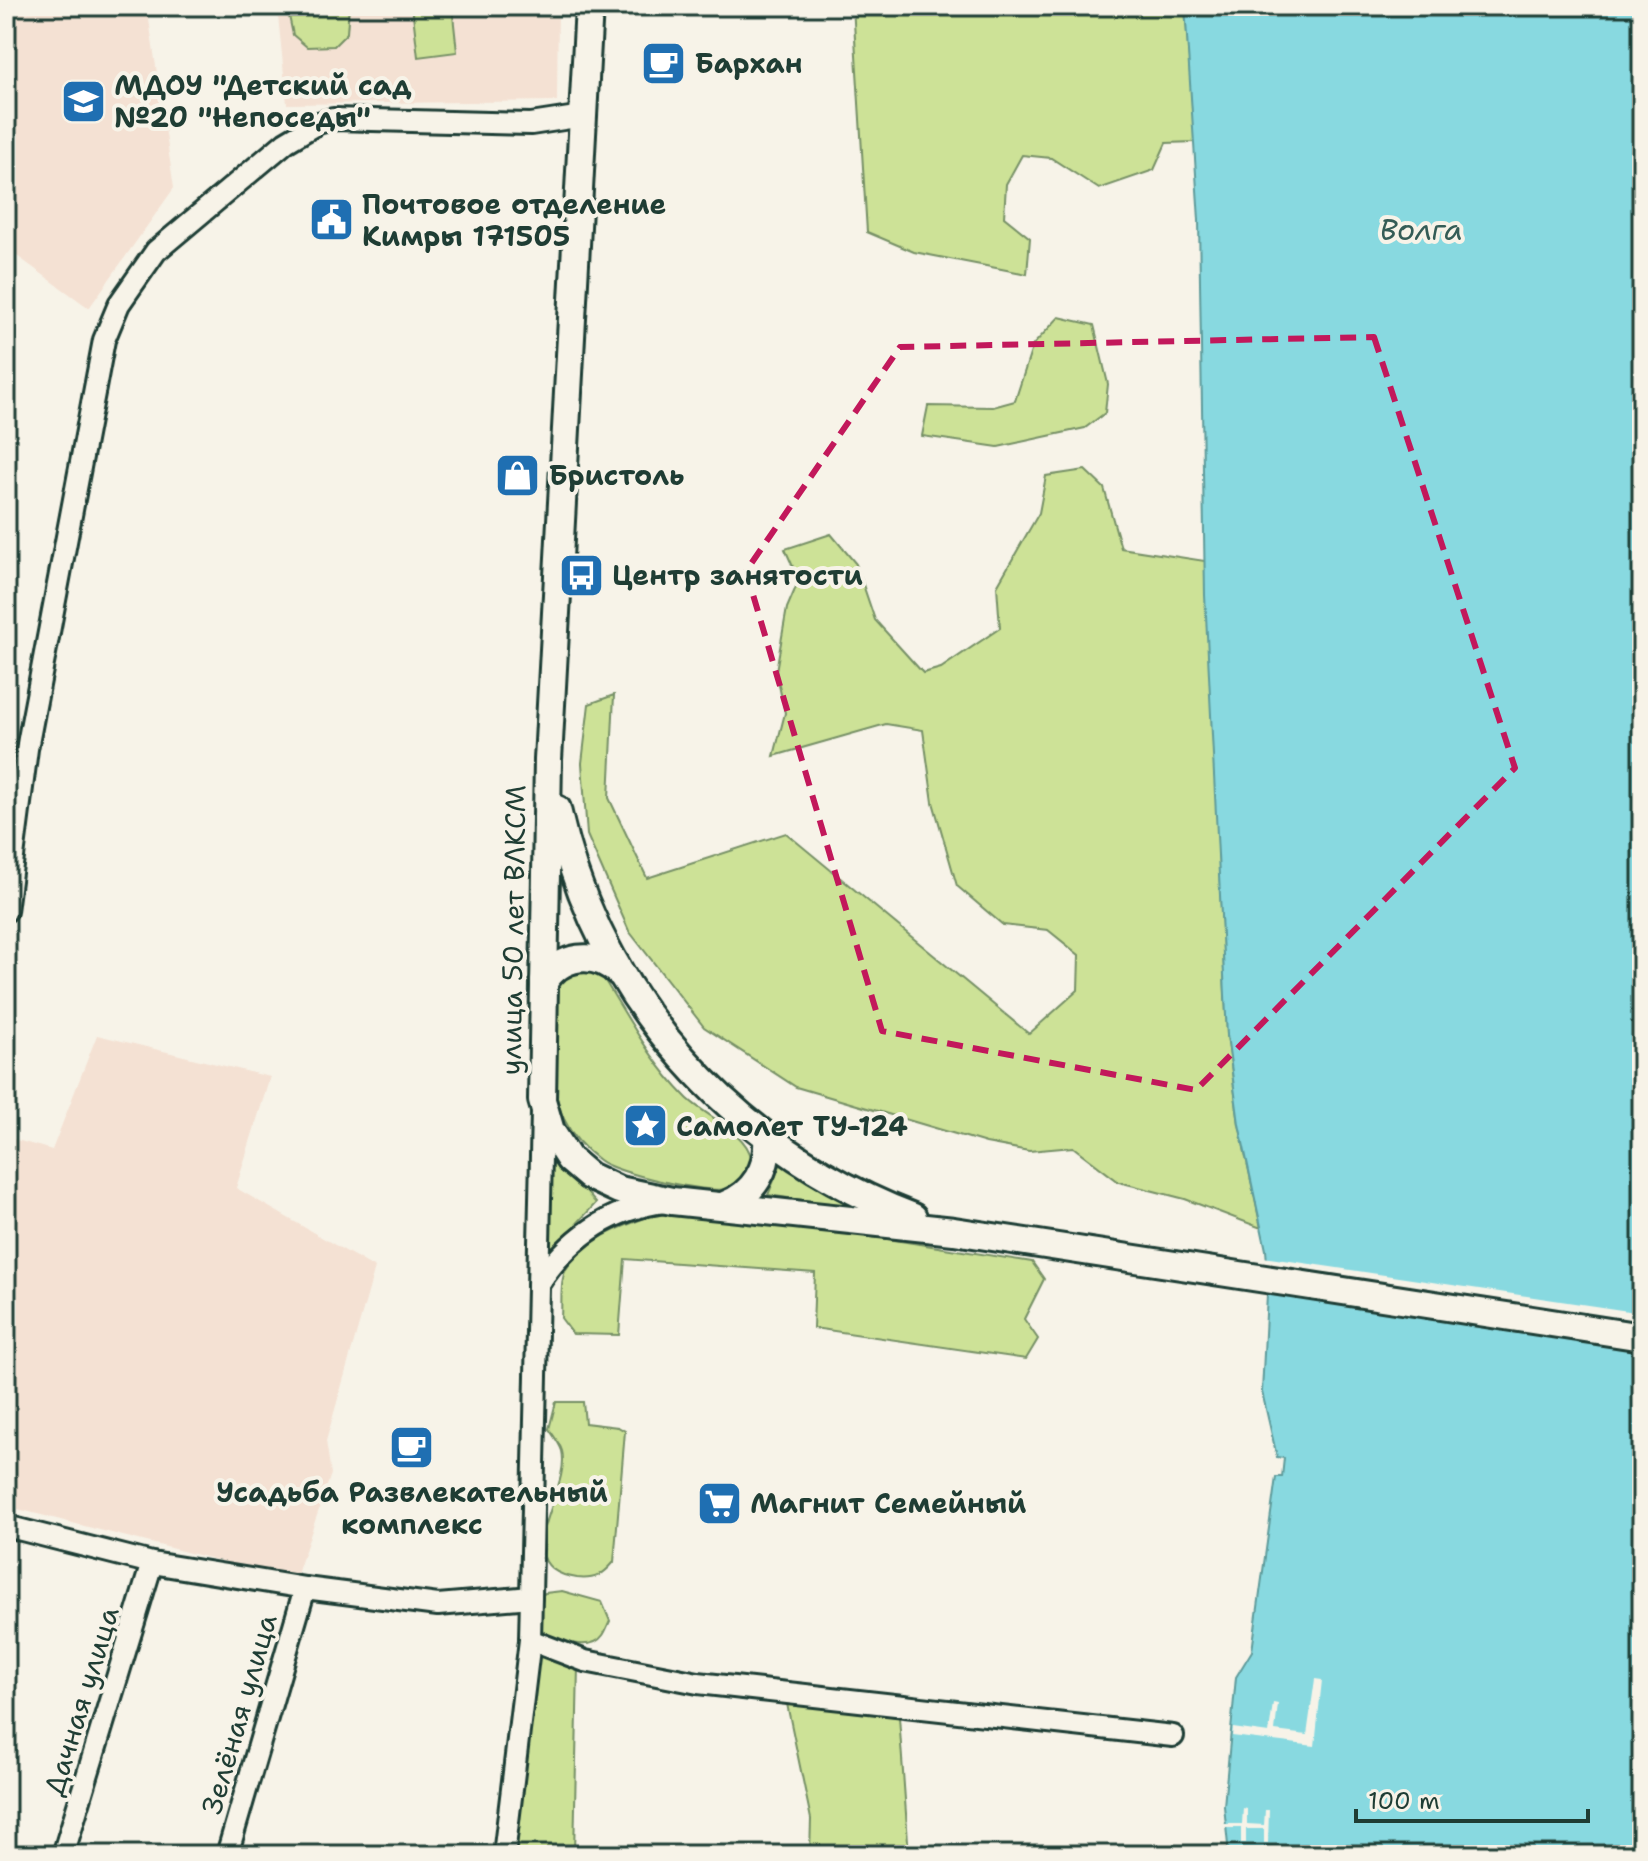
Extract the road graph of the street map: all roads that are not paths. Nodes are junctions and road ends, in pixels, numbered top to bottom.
1 (589, 6) edge
2 (583, 116) junction
3 (548, 760) junction
4 (6, 911) edge
5 (618, 972) junction
6 (544, 982) junction
7 (542, 1100) junction
8 (767, 1138) junction
9 (672, 1201) junction
10 (725, 1205) junction
11 (954, 1231) junction
12 (538, 1285) junction
13 (1642, 1337) edge
14 (6, 1526) edge
15 (152, 1563) junction
16 (305, 1588) junction
17 (531, 1597) junction
18 (530, 1640) junction
19 (1173, 1736) dead end
20 (63, 1855) edge
21 (227, 1855) edge
22 (504, 1855) edge

1 - 2 main road, улица 50 лет ВЛКСМ
2 - 3 main road, улица 50 лет ВЛКСМ
2 - 4 street
3 - 5 main road
3 - 6 main road, улица 50 лет ВЛКСМ
5 - 6 main road
5 - 8 main road
6 - 7 main road, улица 50 лет ВЛКСМ
7 - 9 main road
7 - 12 street, улица 50 лет ВЛКСМ
8 - 10 main road
8 - 11 main road
9 - 10 main road
9 - 12 street
10 - 11 main road
11 - 13 main road
12 - 17 street, улица 50 лет ВЛКСМ
14 - 15 street
15 - 16 street
15 - 20 street, Дачная улица
16 - 17 street
16 - 21 street, Зелёная улица
17 - 18 street, улица 50 лет ВЛКСМ
18 - 19 street
18 - 22 street, улица 50 лет ВЛКСМ

